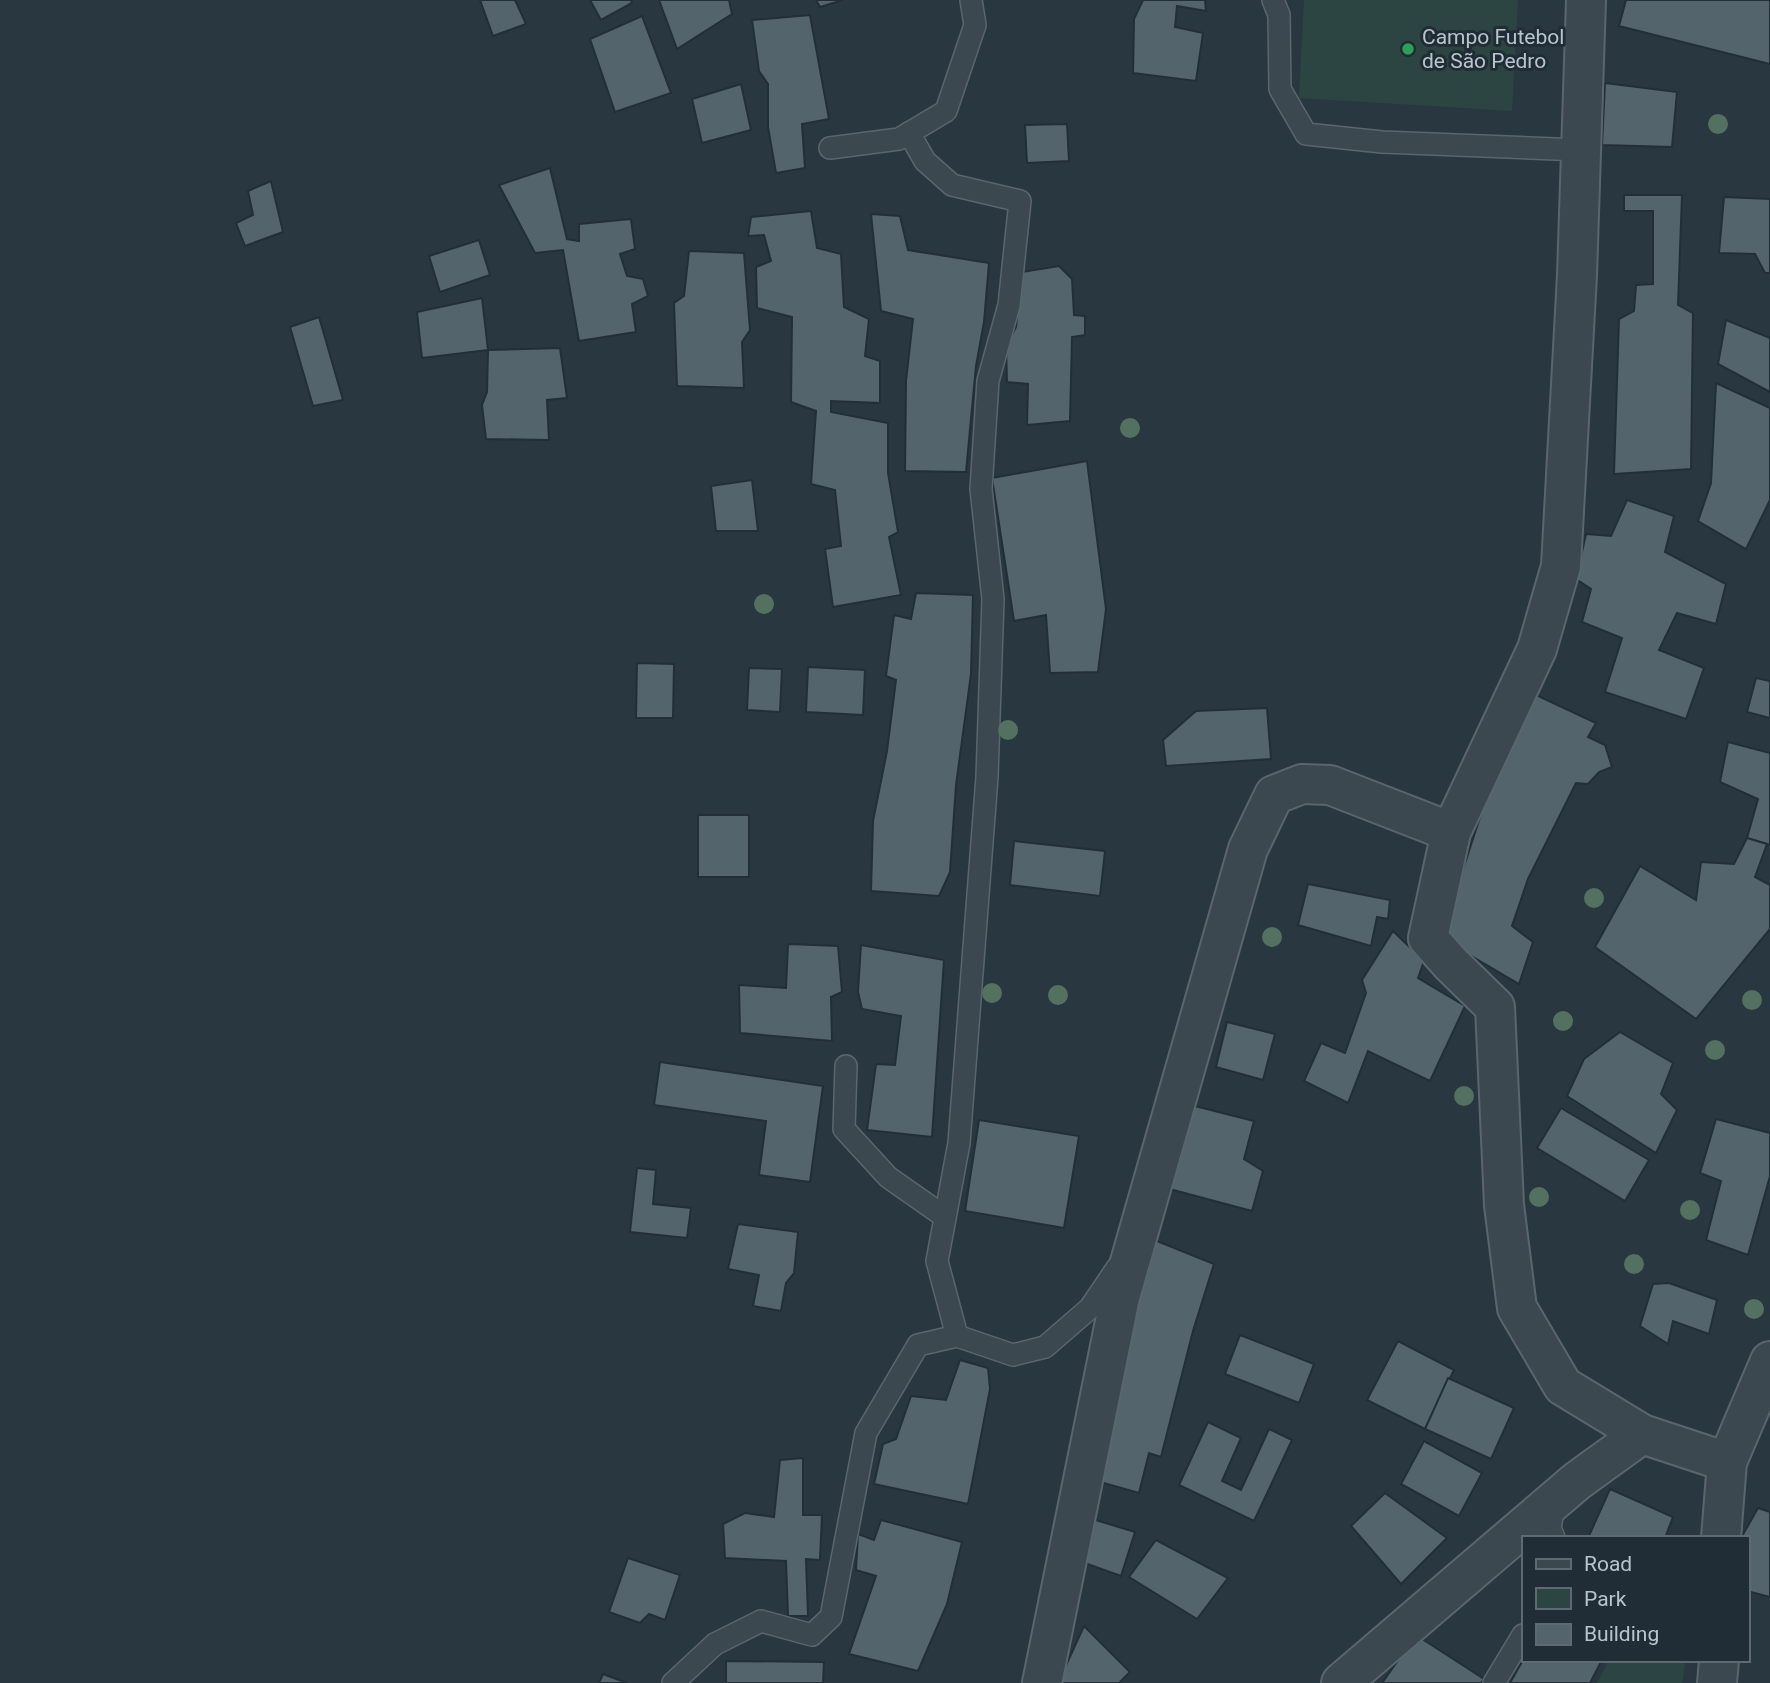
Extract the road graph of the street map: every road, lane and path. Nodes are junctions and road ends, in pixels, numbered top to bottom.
1 (971, 0) edge
2 (1273, 0) edge
3 (1586, 0) edge
4 (909, 133) junction
5 (830, 148) dead end
6 (1580, 150) junction
7 (1451, 832) junction
8 (846, 1066) dead end
9 (945, 1217) junction
10 (1135, 1240) junction
11 (957, 1336) junction
12 (1770, 1361) edge
13 (1642, 1434) junction
14 (1727, 1462) junction
15 (1556, 1498) junction
16 (1553, 1536) edge
17 (1721, 1536) edge
18 (1522, 1637) edge
19 (1719, 1662) edge
20 (673, 1683) edge
21 (1042, 1683) edge
22 (1341, 1683) edge
23 (1494, 1683) edge
24 (1717, 1683) edge

1 - 4 lane
2 - 6 lane
3 - 6 street
4 - 5 lane
4 - 9 lane
6 - 7 street
7 - 10 street
7 - 13 street
8 - 9 lane
9 - 11 lane
10 - 11 lane
10 - 21 street
11 - 20 lane
12 - 14 street
13 - 14 street
13 - 15 street
14 - 17 street
15 - 16 lane
15 - 22 street
18 - 23 lane
19 - 24 street

